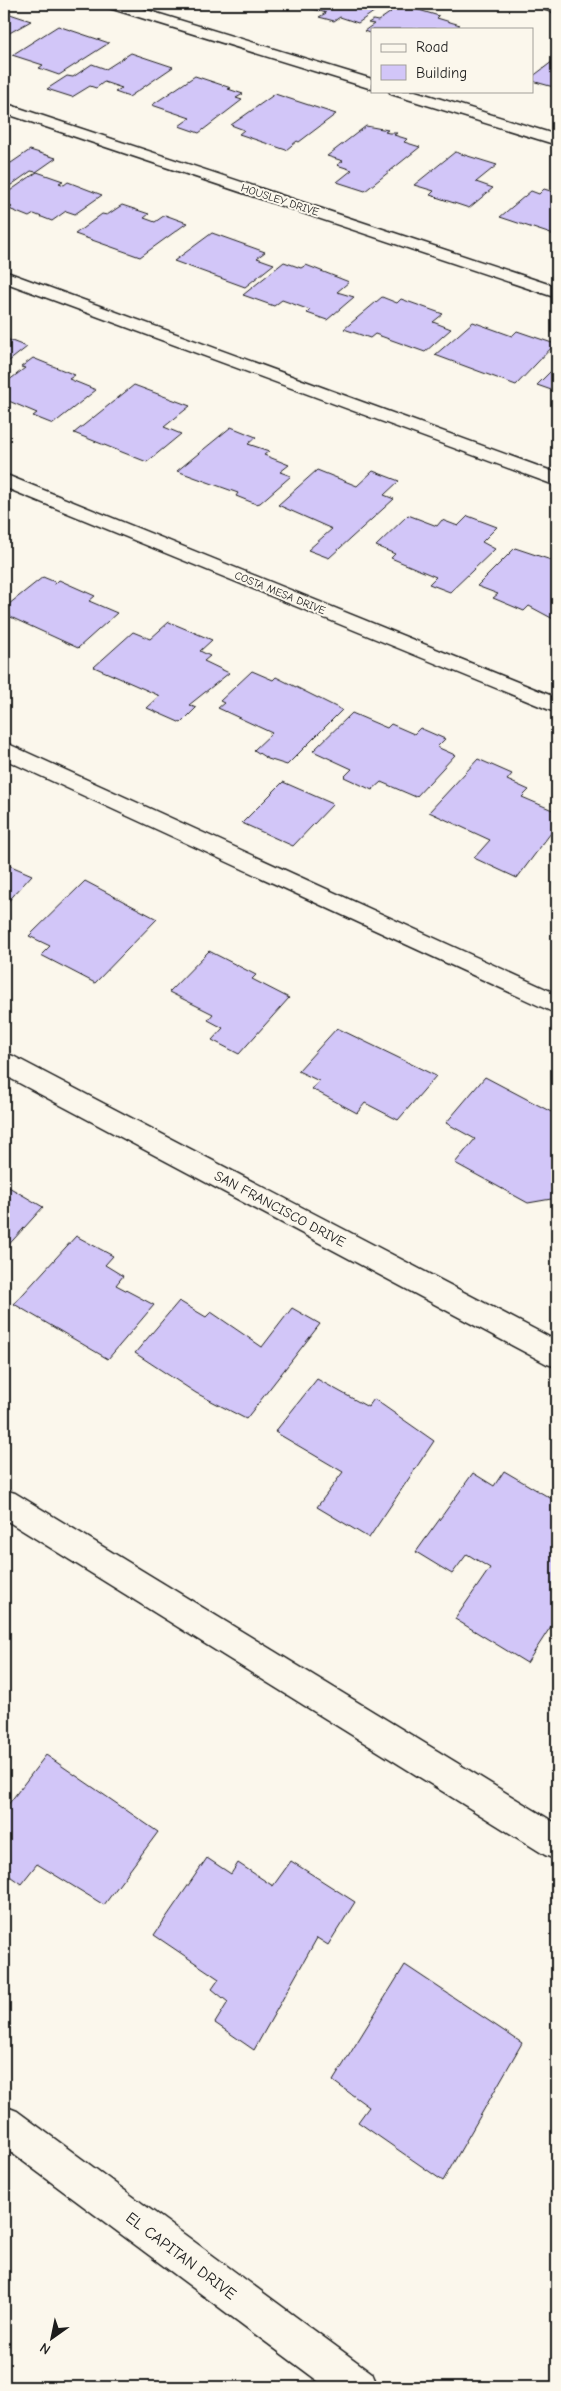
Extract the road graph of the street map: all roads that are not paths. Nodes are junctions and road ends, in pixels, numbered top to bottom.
1 (112, 4) edge
2 (542, 4) edge
3 (557, 8) edge
4 (371, 84) edge
5 (400, 92) edge
6 (4, 108) edge
7 (557, 140) edge
8 (4, 276) edge
9 (557, 293) edge
10 (4, 480) edge
11 (557, 480) edge
12 (557, 706) edge
13 (4, 750) edge
14 (557, 1004) edge
15 (4, 1063) edge
16 (557, 1355) edge
17 (4, 1503) edge
18 (557, 1843) edge
19 (4, 2124) edge
20 (358, 2387) edge

1 - 4 street
2 - 3 street
5 - 7 street
6 - 9 street, HOUSLEY DRIVE
8 - 11 street
10 - 12 street, COSTA MESA DRIVE
13 - 14 street
15 - 16 street, SAN FRANCISCO DRIVE
17 - 18 street
19 - 20 street, EL CAPITAN DRIVE

